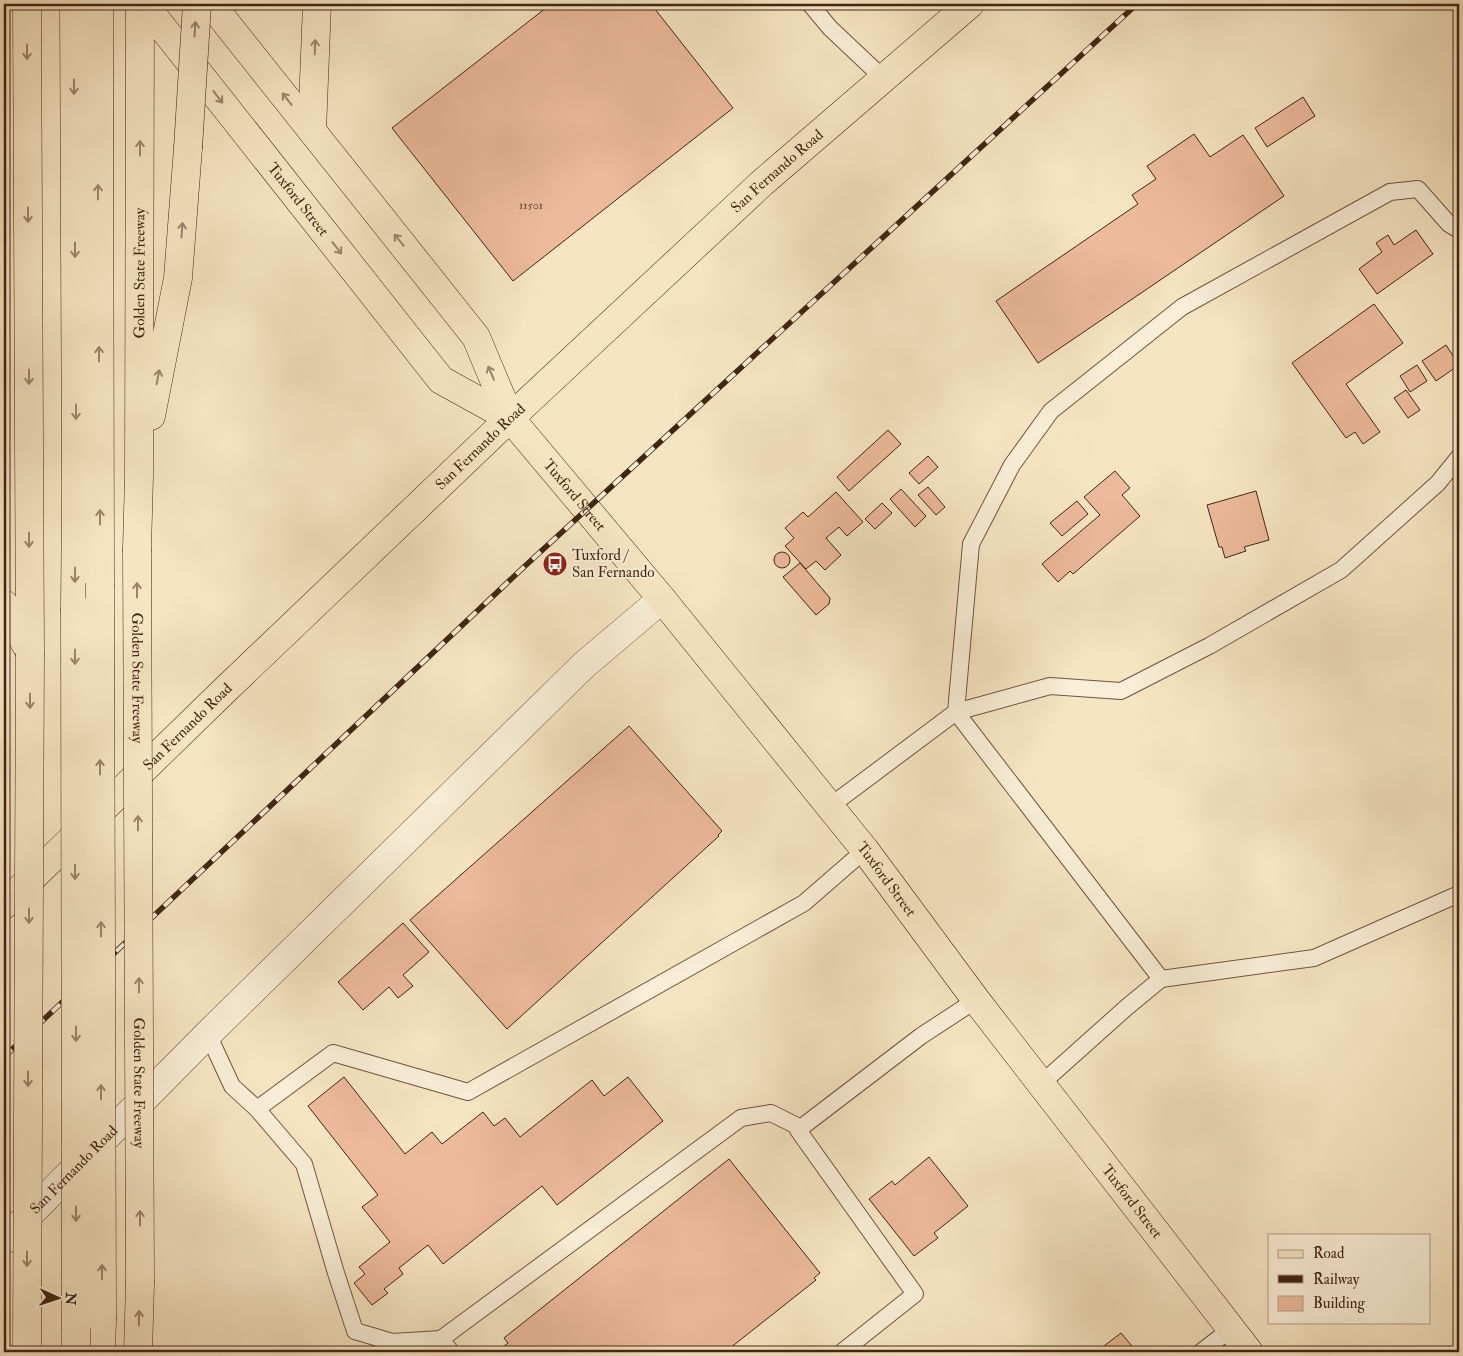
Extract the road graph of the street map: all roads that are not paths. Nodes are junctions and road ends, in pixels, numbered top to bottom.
1 (27, 4) edge
2 (74, 4) edge
3 (140, 4) edge
4 (144, 4) edge
5 (197, 4) edge
6 (211, 4) edge
7 (317, 4) edge
8 (810, 4) edge
9 (970, 4) edge
10 (100, 16) edge
11 (883, 78) junction
12 (312, 131) junction
13 (1459, 230) edge
14 (510, 418) junction
15 (1459, 457) edge
16 (139, 476) junction
17 (662, 599) junction
18 (4, 604) edge
19 (30, 653) junction
20 (956, 712) junction
21 (829, 807) junction
22 (865, 850) junction
23 (1459, 894) edge
24 (4, 905) edge
25 (1161, 979) junction
26 (976, 1000) junction
27 (208, 1034) junction
28 (1042, 1083) junction
29 (257, 1109) junction
30 (801, 1128) junction
31 (4, 1240) edge
32 (1231, 1329) junction
33 (441, 1339) junction
34 (84, 1350) edge
35 (27, 1352) edge
36 (138, 1352) edge
37 (451, 1352) edge
38 (842, 1352) edge
39 (1200, 1352) edge
40 (1249, 1352) edge

1 -> 19 main road
2 -> 34 main road, bridge
16 -> 3 main road, Golden State Freeway
4 -> 14 main road, Tuxford Street
16 -> 5 main road, bridge
12 -> 6 main road, Tuxford Street
12 -> 7 main road
8 - 11 lane
9 - 11 main road, San Fernando Road
34 -> 10 main road, bridge
11 - 14 main road, San Fernando Road
14 -> 12 main road, Tuxford Street
13 - 20 lane
14 - 17 main road, Tuxford Street
14 - 24 main road, San Fernando Road
15 - 20 lane
36 -> 16 main road, Golden State Freeway, bridge
17 - 21 main road, Tuxford Street
17 - 27 street, San Fernando Road
18 - 19 main road
19 -> 35 main road, bridge
20 - 21 lane
20 - 25 lane
21 - 22 main road, Tuxford Street
22 - 26 main road, Tuxford Street
22 - 29 lane
23 - 25 lane
25 - 28 lane
26 - 28 main road, Tuxford Street
26 - 30 lane
27 - 29 lane
27 - 31 street, San Fernando Road
28 - 32 main road, Tuxford Street
29 - 33 lane
30 - 33 lane
30 - 38 lane
32 - 39 lane
32 - 40 main road, Tuxford Street
33 - 37 lane

